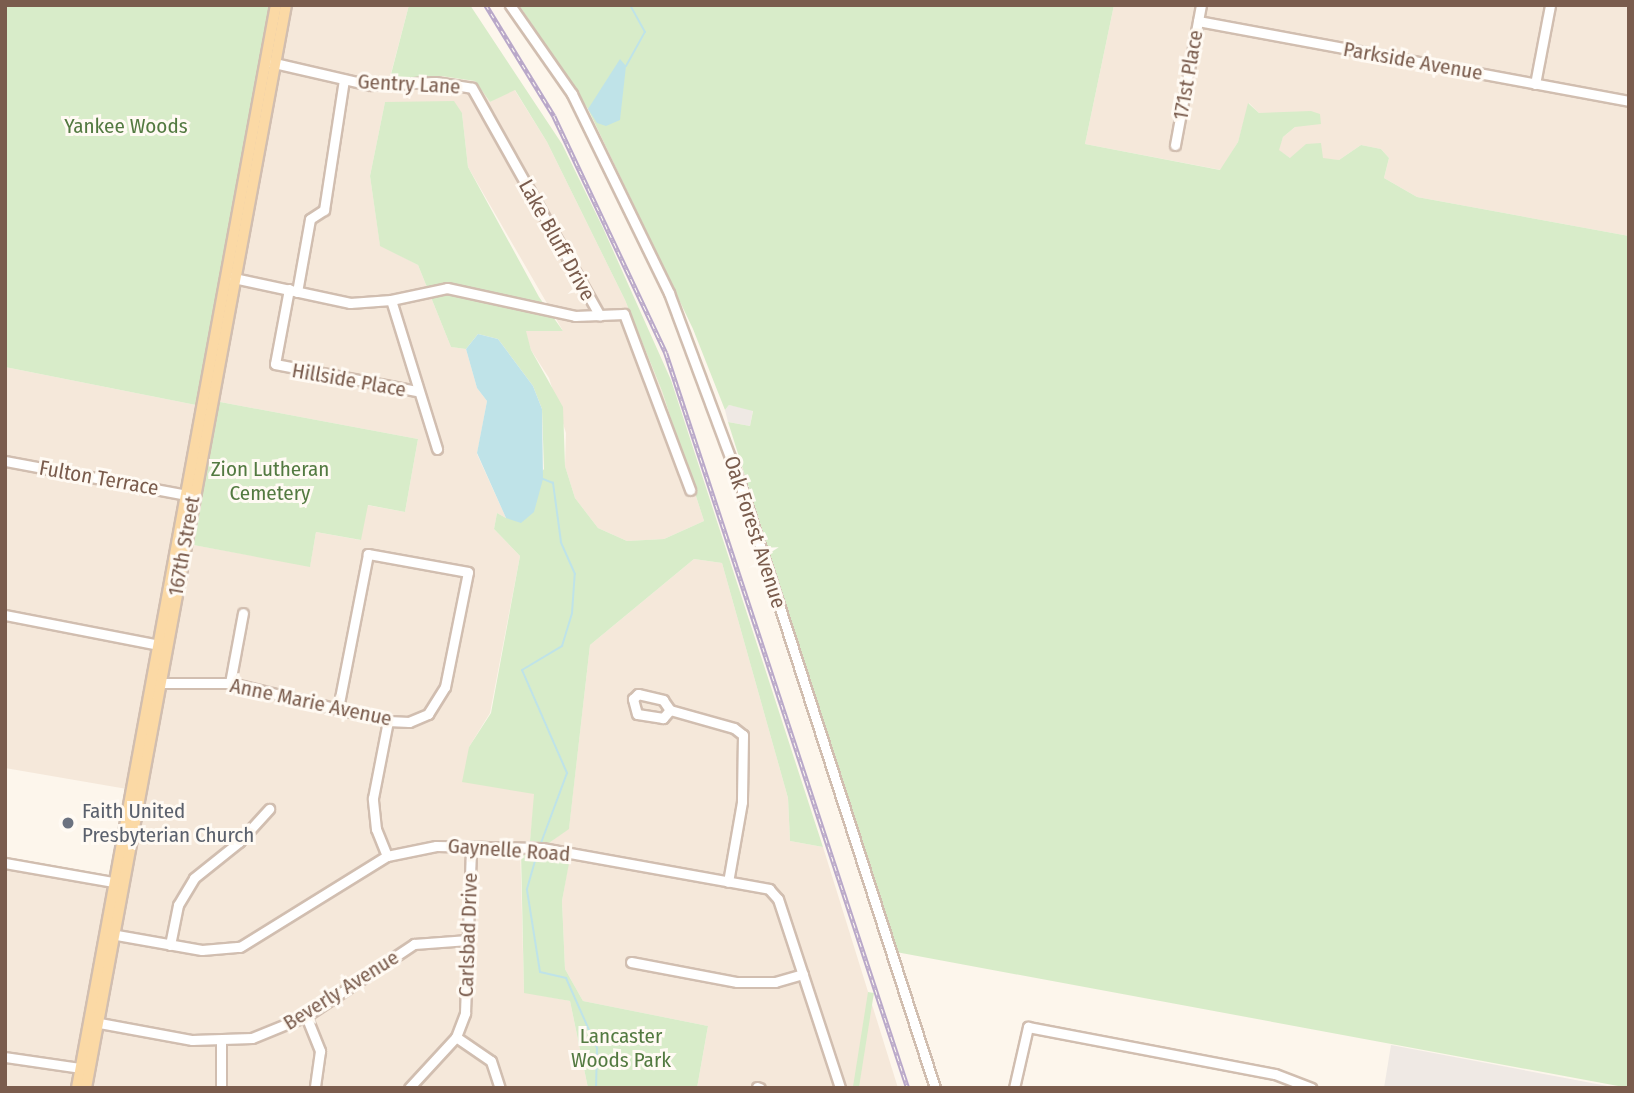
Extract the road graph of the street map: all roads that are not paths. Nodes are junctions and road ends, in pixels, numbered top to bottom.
1 (276, 5) edge
2 (286, 5) edge
3 (510, 5) edge
4 (1201, 5) edge
5 (1550, 5) edge
6 (1198, 21) junction
7 (269, 62) junction
8 (344, 80) junction
9 (1535, 84) junction
10 (472, 88) joint
11 (1629, 102) edge
12 (1175, 145) dead end
13 (228, 277) junction
14 (293, 290) junction
15 (391, 300) junction
16 (600, 316) junction
17 (416, 391) junction
18 (437, 449) dead end
19 (5, 461) edge
20 (690, 490) dead end
21 (188, 495) junction
22 (243, 613) dead end
23 (5, 615) edge
24 (162, 645) junction
25 (230, 683) junction
26 (156, 684) junction
27 (338, 708) junction
28 (670, 710) dead end
29 (388, 721) junction
30 (269, 809) dead end
31 (471, 846) junction
32 (387, 856) junction
33 (5, 863) edge
34 (728, 881) junction
35 (119, 883) junction
36 (110, 934) junction
37 (468, 940) junction
38 (170, 945) junction
39 (631, 962) dead end
40 (803, 974) junction
41 (306, 1016) junction
42 (93, 1022) junction
43 (456, 1037) junction
44 (221, 1041) junction
45 (5, 1057) edge
46 (85, 1068) junction
47 (77, 1088) edge
48 (86, 1088) edge
49 (221, 1088) edge
50 (315, 1088) edge
51 (409, 1088) edge
52 (500, 1088) edge
53 (840, 1088) edge
54 (935, 1088) edge
55 (1014, 1088) edge
56 (1311, 1088) edge

1 - 7 main road, 167th Street
2 - 7 main road, 167th Street
3 - 54 street, Oak Forest Avenue
4 - 6 street, 171st Place
5 - 9 street
6 - 9 street, Parkside Avenue
6 - 12 street, 171st Place
7 - 8 street, Gentry Lane
7 - 13 main road, 167th Street
8 - 10 street, Gentry Lane
8 - 14 street
9 - 11 street, Parkside Avenue
10 - 16 street, Lake Bluff Drive
13 - 14 street
13 - 21 main road, 167th Street
14 - 15 street
14 - 17 street, Hillside Place
15 - 16 street
15 - 17 street
16 - 20 street, Lake Bluff Drive
17 - 18 street
19 - 21 street, Fulton Terrace
21 - 24 main road, 167th Street
22 - 25 street
23 - 24 street
24 - 26 main road, 167th Street
25 - 26 street, Anne Marie Avenue
25 - 27 street, Anne Marie Avenue
26 - 35 main road, 167th Street
27 - 29 street, Anne Marie Avenue
27 - 29 street, Anne Marie Avenue
28 - 34 street
29 - 32 street
30 - 38 street
31 - 32 street, Gaynelle Road
31 - 34 street, Gaynelle Road
31 - 37 street, Carlsbad Drive
32 - 38 street, Gaynelle Road
33 - 35 street
34 - 40 street, Gaynelle Road
35 - 36 main road, 167th Street
36 - 38 street, Gaynelle Road
36 - 42 main road, 167th Street
37 - 41 street, Beverly Avenue
37 - 43 street, Carlsbad Drive
39 - 40 street
40 - 53 street, Gaynelle Road
41 - 44 street, Beverly Avenue
41 - 50 street
42 - 44 street, Beverly Avenue
42 - 46 main road, 167th Street
43 - 51 street, Carlsbad Drive
43 - 52 street
44 - 49 street
45 - 46 street
46 - 47 main road, 167th Street
46 - 48 main road, 167th Street
55 - 56 street

